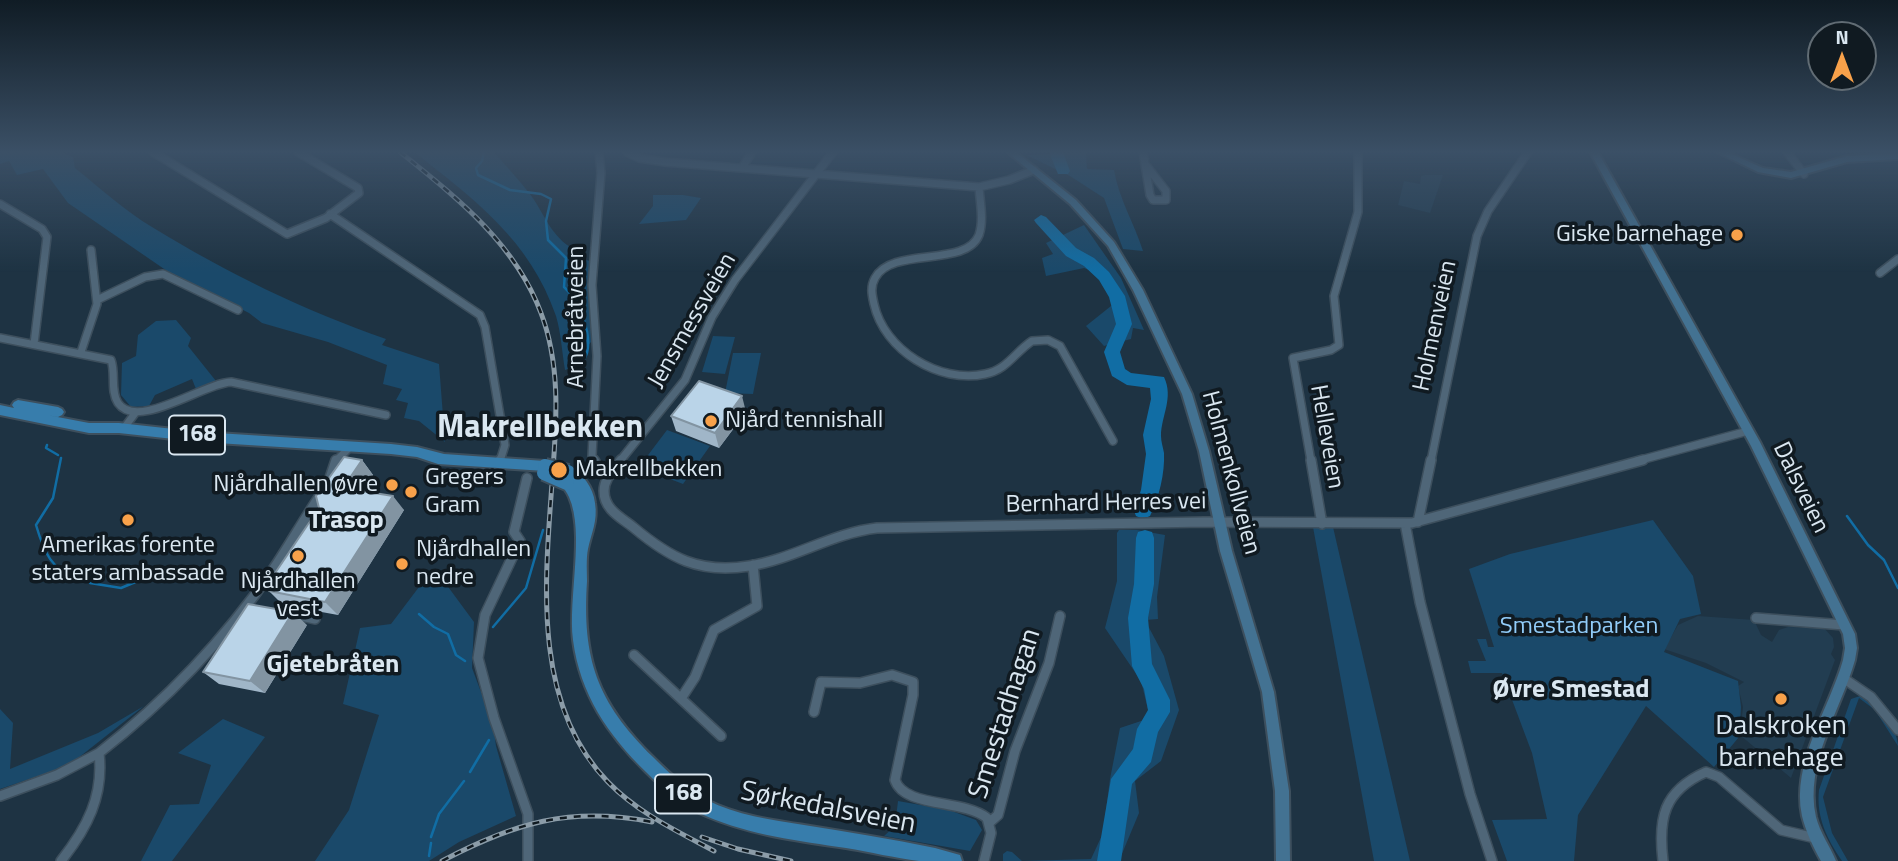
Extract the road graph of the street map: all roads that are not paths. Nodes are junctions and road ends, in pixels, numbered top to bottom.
1 (217, 192) edge
2 (358, 192) edge
3 (599, 192) edge
4 (802, 192) edge
5 (979, 192) edge
6 (1062, 192) edge
7 (1150, 192) edge
8 (1166, 192) edge
9 (1360, 192) edge
10 (1501, 192) edge
11 (1616, 192) edge
12 (0, 204) edge
13 (330, 214) junction
14 (91, 250) dead end
15 (1898, 259) edge
16 (1880, 273) dead end
17 (97, 300) junction
18 (238, 310) dead end
19 (0, 338) edge
20 (34, 344) junction
21 (81, 352) junction
22 (0, 404) edge
23 (0, 410) edge
24 (136, 412) junction
25 (386, 415) dead end
26 (122, 428) junction
27 (1748, 430) junction
28 (1113, 441) dead end
29 (347, 452) junction
30 (502, 464) junction
31 (610, 472) junction
32 (527, 478) dead end
33 (1220, 522) junction
34 (1418, 522) junction
35 (1405, 523) junction
36 (1322, 524) junction
37 (753, 565) junction
38 (247, 604) junction
39 (260, 607) edge
40 (274, 610) edge
41 (1060, 616) dead end
42 (1756, 618) dead end
43 (315, 619) dead end
44 (1844, 625) junction
45 (634, 655) dead end
46 (1843, 678) junction
47 (682, 697) junction
48 (814, 712) dead end
49 (1898, 730) edge
50 (720, 737) dead end
51 (99, 753) junction
52 (0, 796) edge
53 (990, 822) junction
54 (1815, 838) junction
55 (61, 861) edge
56 (528, 861) edge
57 (954, 861) edge
58 (984, 861) edge
59 (1283, 861) edge
60 (1492, 861) edge
61 (1663, 861) edge
62 (1829, 861) edge

1 - 13 street
2 - 13 street
3 - 31 street, Arnebråtveien
4 - 31 street, Jensmessveien
5 - 28 street
6 - 33 street, Holmenkollveien
7 - 8 street
9 - 36 street, Helleveien
10 - 34 street, Holmenveien
11 - 27 street, Dalsveien
12 - 20 street
13 - 30 street
14 - 17 street
15 - 16 street
17 - 18 street
17 - 21 street
19 - 20 street
20 - 21 street
21 - 24 street
22 - 26 main road, Sørkedalsveien / 168
23 - 26 main road, Sørkedalsveien / 168
24 - 25 street
24 - 26 street
26 - 29 main road, Sørkedalsveien / 168
27 - 34 street, Bernhard Herres vei
27 - 44 street, Dalsveien
29 - 30 main road, Sørkedalsveien / 168
29 - 38 street
30 - 57 main road, Sørkedalsveien / 168, bridge
31 - 37 street, Bernhard Herres vei
32 - 56 street
33 - 36 street, Bernhard Herres vei
33 - 37 street, Bernhard Herres vei
33 - 59 street, Holmenkollveien
34 - 35 street, Bernhard Herres vei
35 - 36 street, Bernhard Herres vei
35 - 60 street
37 - 47 street
38 - 39 street
38 - 51 street
40 - 43 street
41 - 53 street, Smestadhagan
42 - 44 street
44 - 46 street, Dalsveien
45 - 47 street
46 - 49 street
46 - 54 street, Dalsveien
47 - 50 street
48 - 53 street, Smestadhagan
51 - 52 street
51 - 55 street
53 - 58 street, Smestadhagan
54 - 61 street
54 - 62 street, Dalsveien

